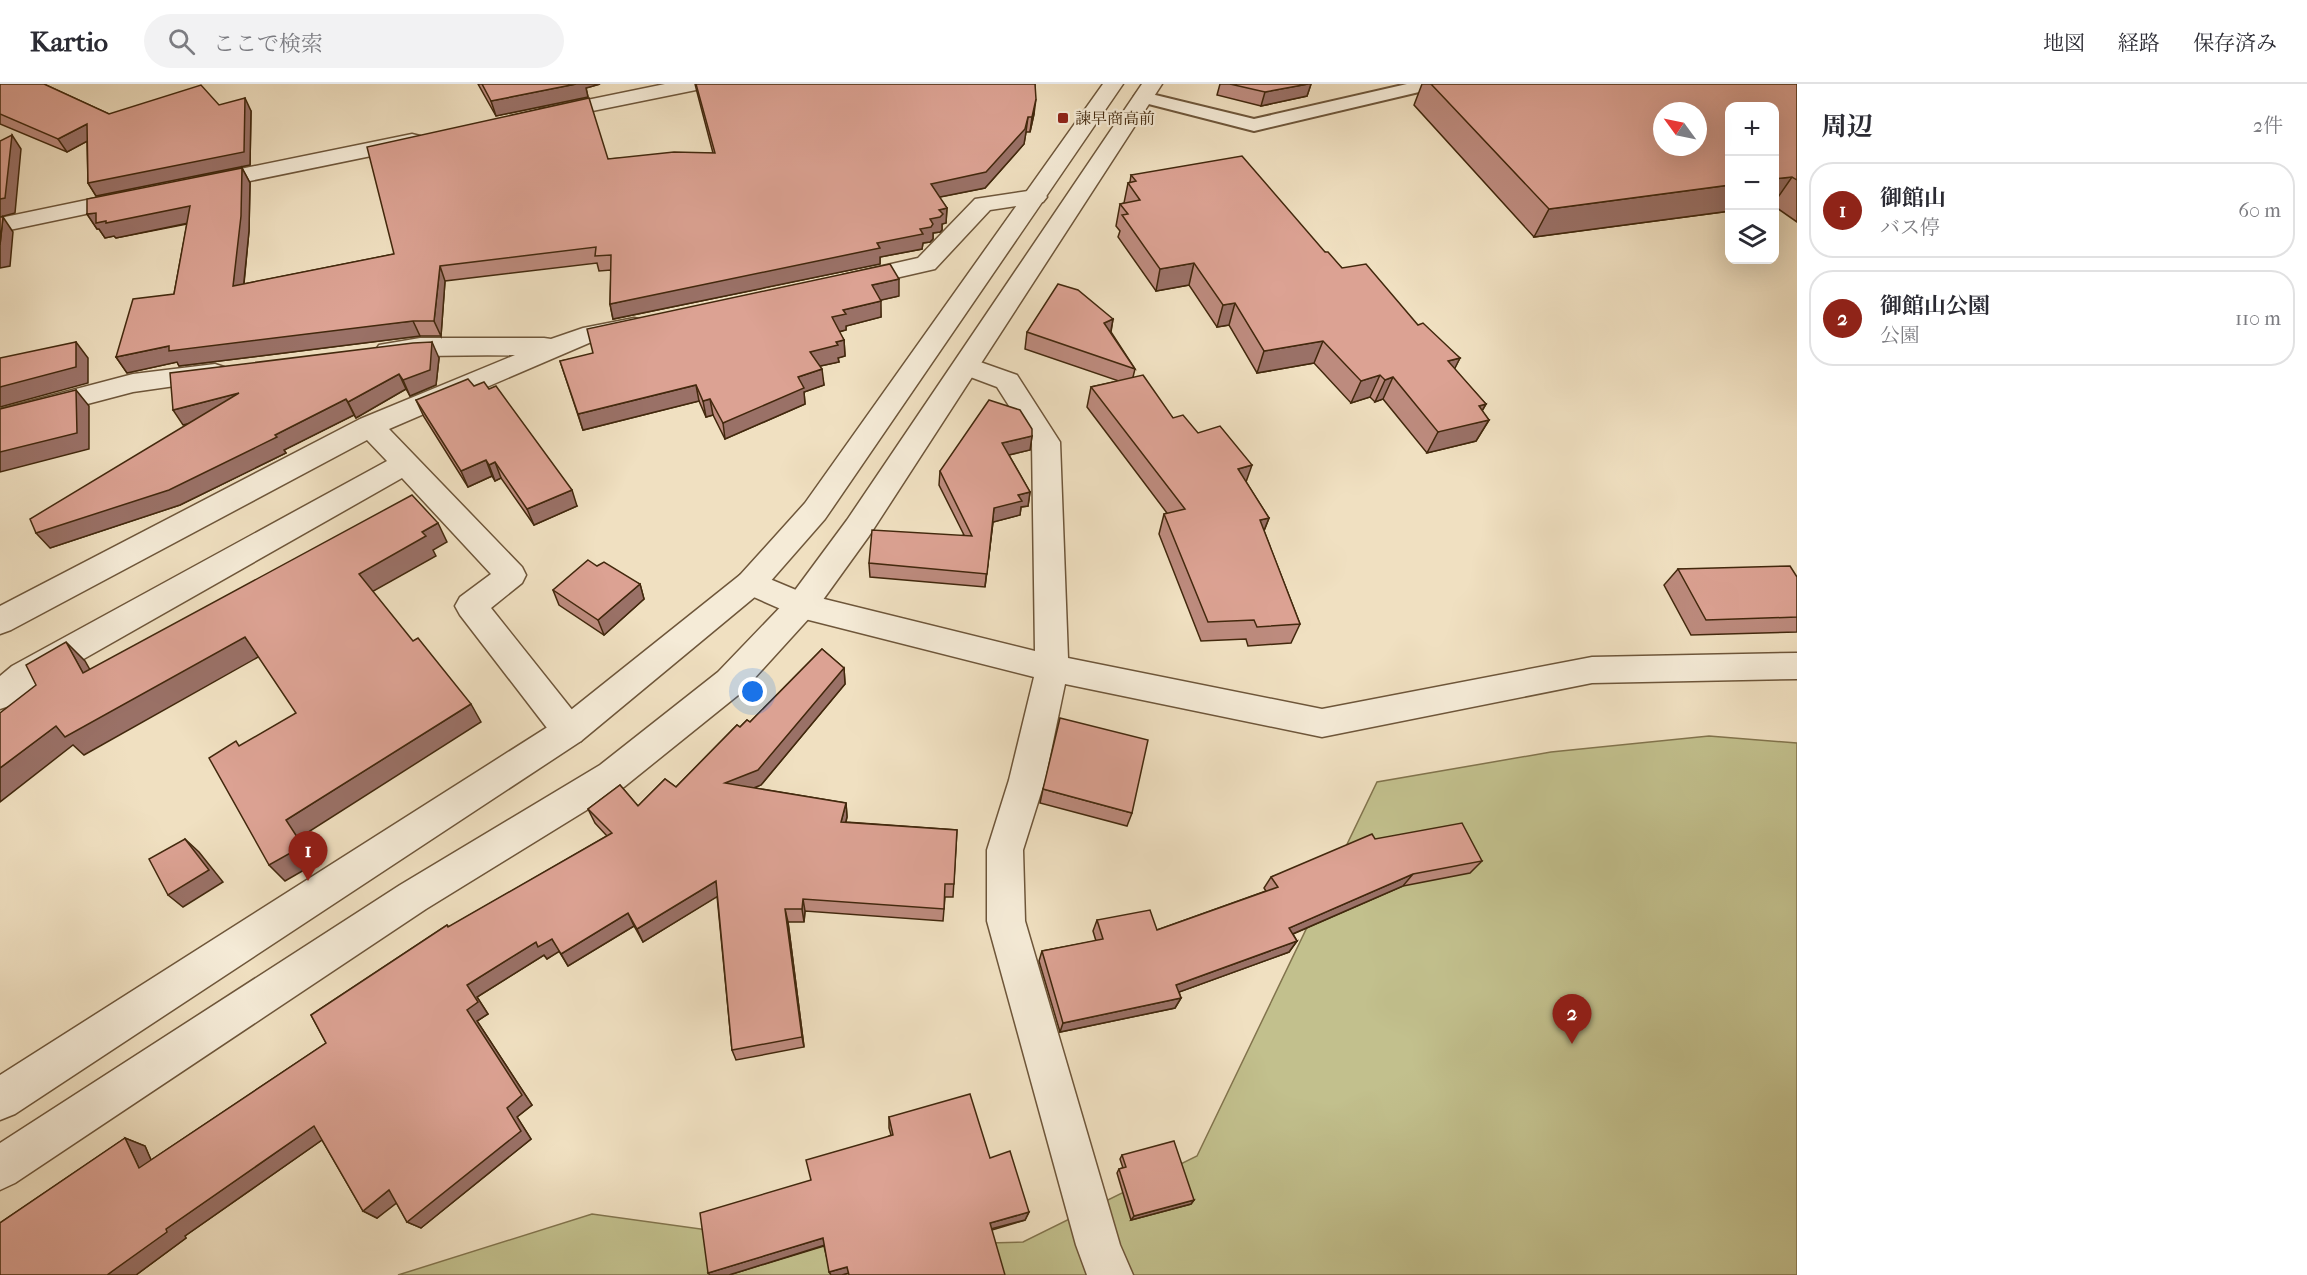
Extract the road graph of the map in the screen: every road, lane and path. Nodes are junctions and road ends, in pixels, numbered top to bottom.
1 (696, 84) edge
2 (1113, 84) edge
3 (1430, 84) edge
4 (1148, 91) edge
5 (522, 119) edge
6 (429, 138) edge
7 (186, 187) edge
8 (151, 194) edge
9 (1035, 197) junction
10 (0, 225) edge
11 (828, 285) edge
12 (653, 321) edge
13 (560, 346) junction
14 (363, 354) edge
15 (966, 366) junction
16 (237, 370) edge
17 (0, 418) edge
18 (370, 426) junction
19 (405, 464) junction
20 (751, 583) junction
21 (801, 606) junction
22 (0, 621) edge
23 (1797, 666) edge
24 (1052, 668) junction
25 (0, 694) edge
26 (569, 731) junction
27 (0, 1099) edge
28 (0, 1168) edge
29 (1110, 1275) edge

1 - 5 street
2 - 9 street
3 - 4 lane
4 - 15 street
6 - 7 street
8 - 10 street
9 - 11 street
9 - 20 street
12 - 13 street
13 - 14 street
13 - 18 street
15 - 21 street
15 - 24 street
16 - 17 street
18 - 19 street
18 - 22 street
19 - 25 street
19 - 26 street
20 - 21 street
20 - 26 street
21 - 24 street
21 - 28 street
23 - 24 street
24 - 29 street
26 - 27 street

